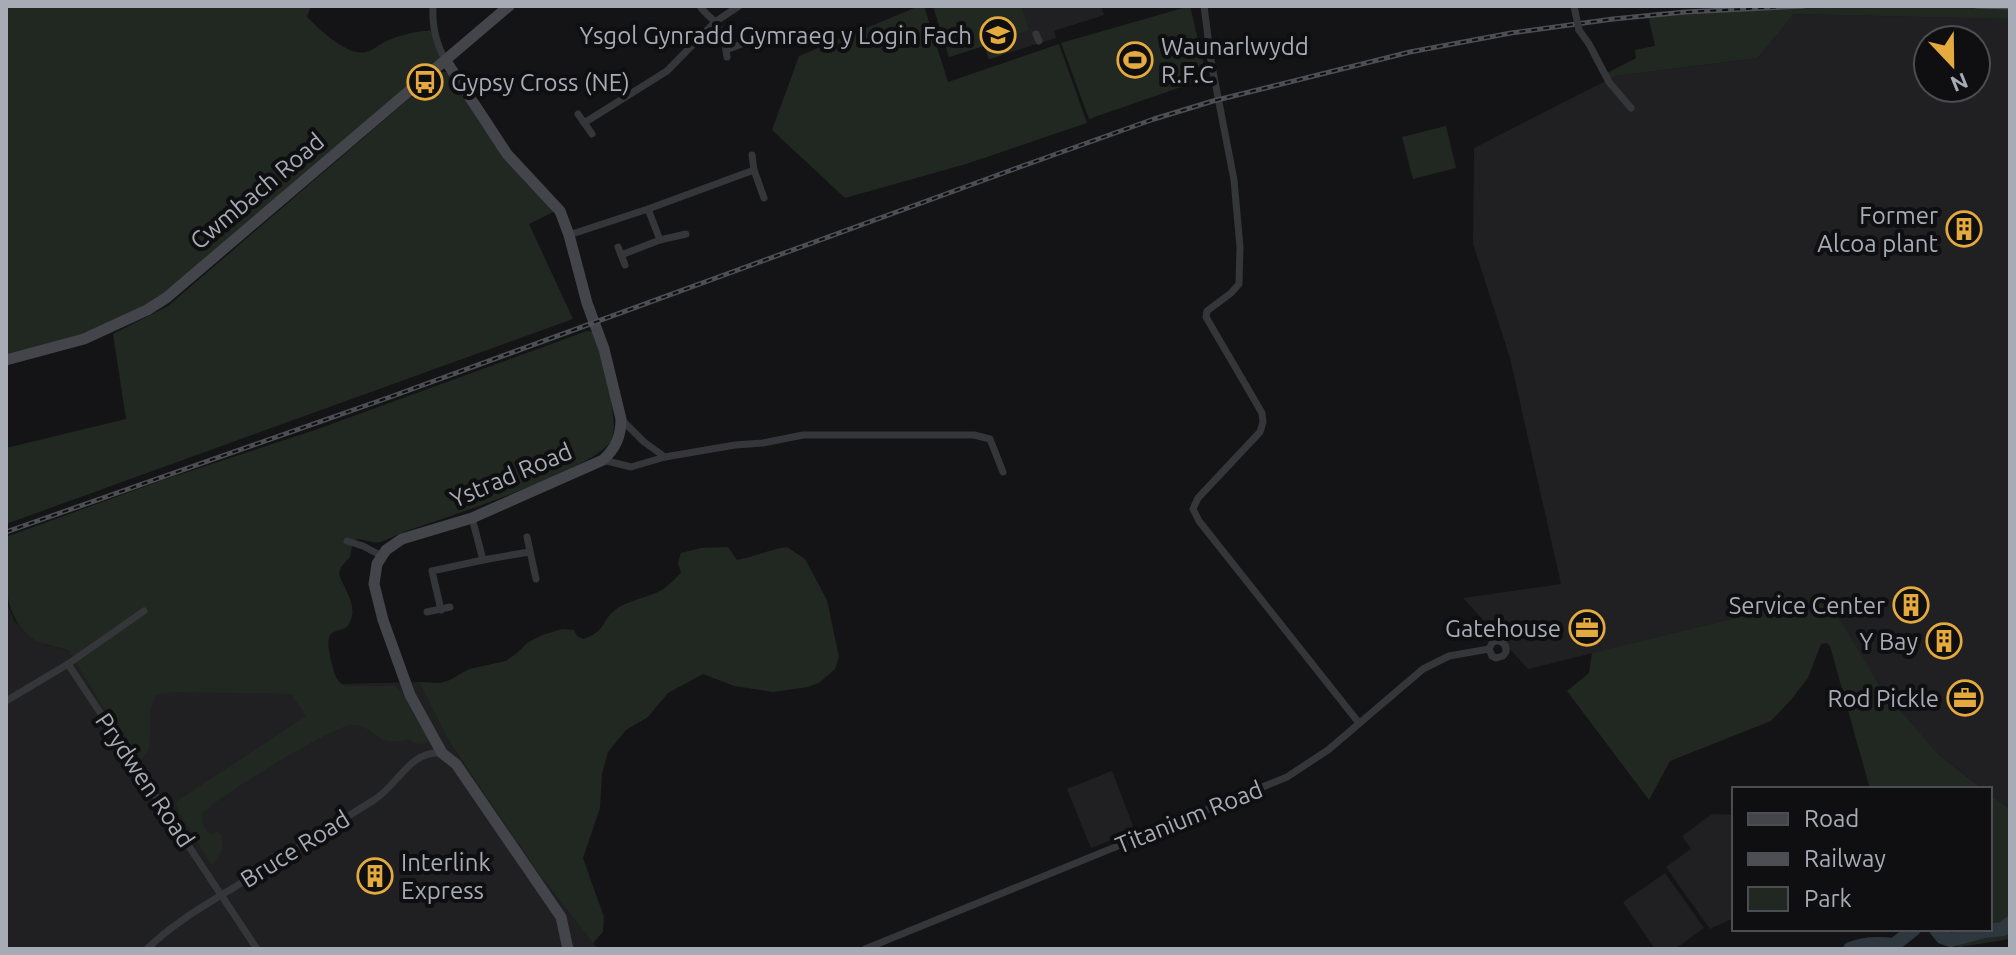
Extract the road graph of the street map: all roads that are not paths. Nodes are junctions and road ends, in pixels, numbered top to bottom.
1 (433, 6) edge
2 (509, 6) edge
3 (700, 6) edge
4 (739, 6) edge
5 (1204, 6) edge
6 (1574, 6) edge
7 (715, 22) junction
8 (752, 40) dead end
9 (446, 61) junction
10 (1631, 108) dead end
11 (578, 114) dead end
12 (584, 123) junction
13 (592, 134) dead end
14 (752, 155) dead end
15 (754, 170) junction
16 (764, 198) dead end
17 (648, 209) junction
18 (686, 234) dead end
19 (569, 235) junction
20 (660, 240) junction
21 (625, 265) dead end
22 (6, 360) edge
23 (621, 419) junction
24 (665, 457) junction
25 (603, 460) junction
26 (1003, 472) dead end
27 (472, 518) junction
28 (527, 537) dead end
29 (347, 541) dead end
30 (529, 552) junction
31 (382, 556) junction
32 (483, 560) junction
33 (536, 579) dead end
34 (450, 607) dead end
35 (441, 610) junction
36 (144, 611) dead end
37 (427, 612) dead end
38 (1489, 649) dead end
39 (68, 664) junction
40 (6, 701) edge
41 (1359, 723) junction
42 (442, 753) junction
43 (222, 895) junction
44 (147, 949) edge
45 (257, 949) edge
46 (568, 949) edge
47 (865, 949) edge

1 - 9 street
2 - 9 street, Cwmbach Road
3 - 7 street
4 - 7 street
5 - 41 street
6 - 10 street, bridge
7 - 8 street
7 - 12 street
9 - 19 street
9 - 22 street, Cwmbach Road
11 - 12 street
12 - 13 street
14 - 15 street
15 - 16 street
15 - 17 street
17 - 19 street
17 - 20 street
18 - 20 street
19 - 23 street
20 - 21 street
23 - 24 street
23 - 25 street, Ystrad Road
24 - 25 street
24 - 26 street
25 - 27 street, Ystrad Road
27 - 31 street, Ystrad Road
27 - 32 street
28 - 30 street
29 - 31 street
30 - 32 street
30 - 33 street
31 - 42 street
32 - 35 street
34 - 35 street
35 - 37 street
36 - 39 street
38 - 41 street, Titanium Road
39 - 40 street
39 - 43 street, Prydwen Road
41 - 47 street, Titanium Road
42 - 43 street, Bruce Road
42 - 46 street
43 - 44 street, Bruce Road
43 - 45 street, Prydwen Road

